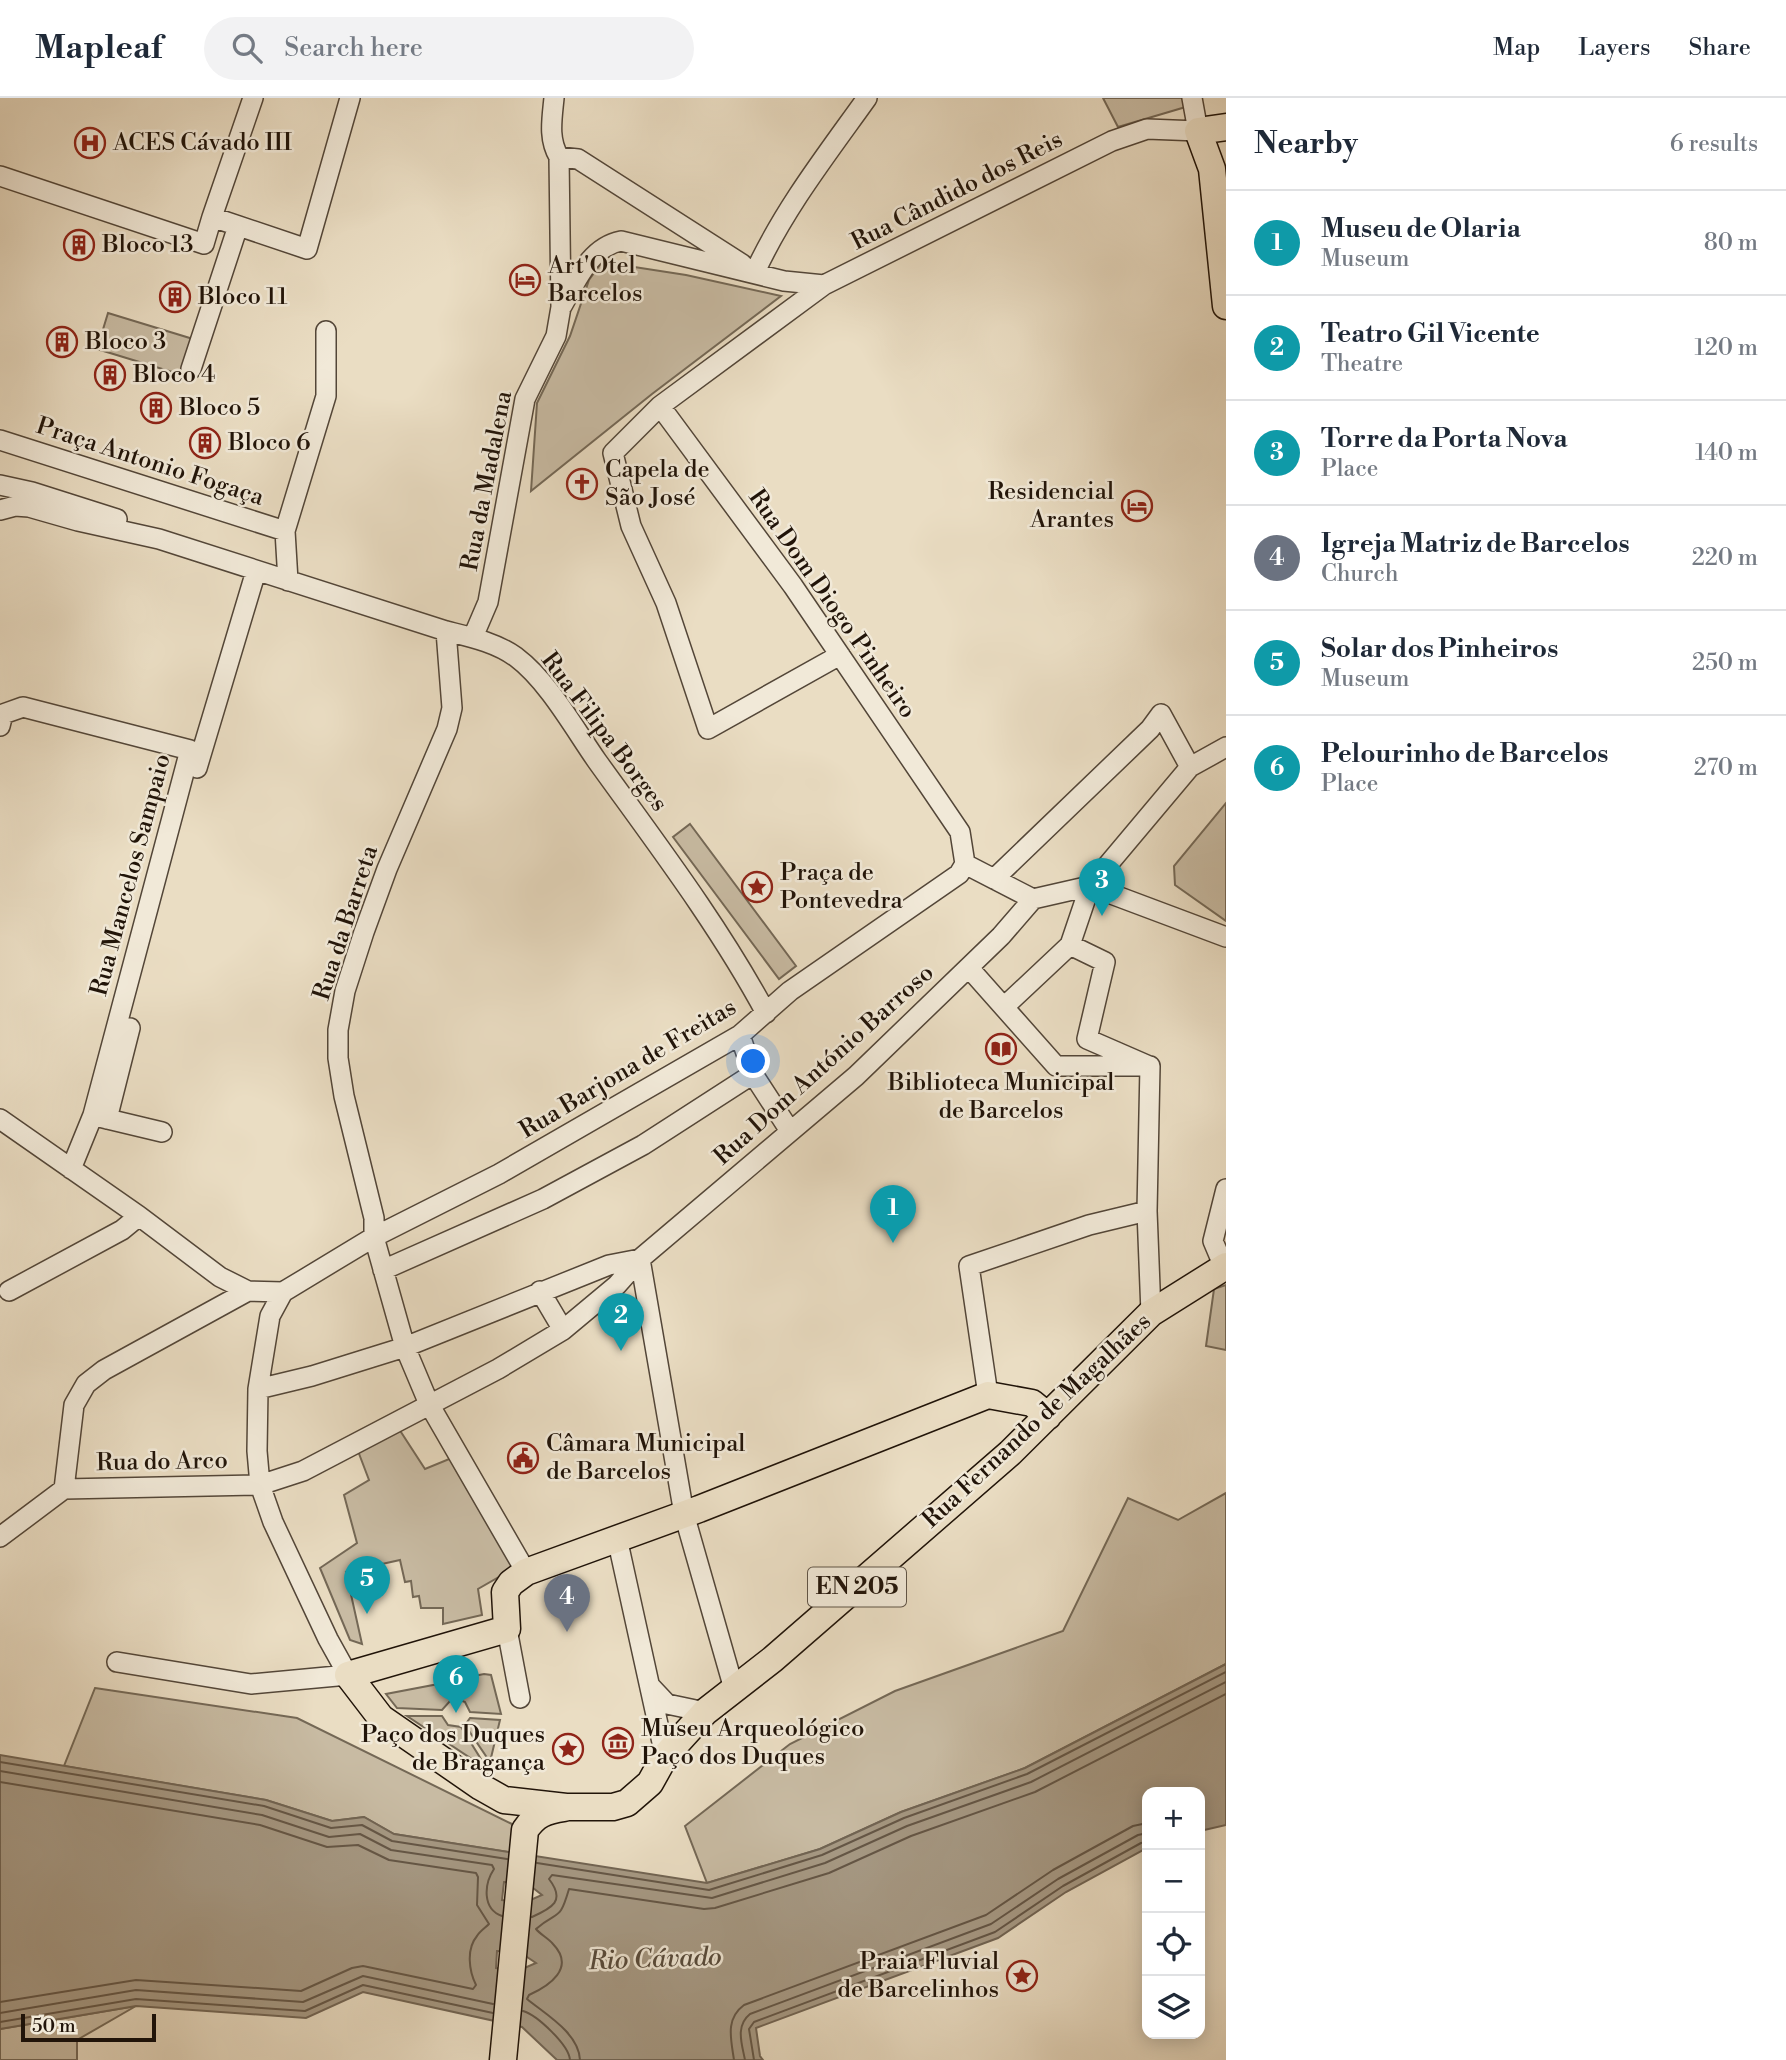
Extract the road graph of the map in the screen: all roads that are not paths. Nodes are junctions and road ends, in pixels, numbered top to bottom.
1 (253, 98) edge
2 (350, 98) edge
3 (554, 98) edge
4 (867, 98) edge
5 (1192, 98) edge
6 (1226, 127) edge
7 (1198, 131) junction
8 (559, 158) junction
9 (1219, 167) edge
10 (0, 176) edge
11 (212, 217) junction
12 (238, 226) junction
13 (755, 272) junction
14 (824, 285) junction
15 (1226, 306) edge
16 (561, 307) junction
17 (326, 331) dead end
18 (191, 369) dead end
19 (660, 406) junction
20 (0, 440) edge
21 (0, 485) edge
22 (0, 510) edge
23 (285, 531) junction
24 (159, 539) junction
25 (256, 571) junction
26 (288, 581) junction
27 (446, 631) junction
28 (473, 637) junction
29 (840, 655) junction
30 (0, 726) edge
31 (1226, 747) edge
32 (1190, 767) junction
33 (965, 864) junction
34 (994, 879) junction
35 (1090, 886) junction
36 (1033, 899) junction
37 (1226, 937) edge
38 (1069, 945) junction
39 (969, 968) junction
40 (1004, 1007) junction
41 (766, 1013) junction
42 (740, 1035) junction
43 (1149, 1066) junction
44 (753, 1074) junction
45 (100, 1117) junction
46 (0, 1119) edge
47 (790, 1131) junction
48 (162, 1132) dead end
49 (71, 1168) junction
50 (1226, 1189) edge
51 (1147, 1211) junction
52 (138, 1216) junction
53 (374, 1237) junction
54 (640, 1259) junction
55 (1225, 1267) edge
56 (383, 1270) junction
57 (9, 1291) dead end
58 (248, 1291) junction
59 (540, 1291) junction
60 (283, 1292) junction
61 (1151, 1313) junction
62 (563, 1330) junction
63 (405, 1347) junction
64 (258, 1389) junction
65 (988, 1395) junction
66 (429, 1404) junction
67 (1048, 1416) junction
68 (260, 1485) junction
69 (64, 1489) junction
70 (684, 1514) junction
71 (0, 1537) edge
72 (617, 1538) junction
73 (526, 1572) junction
74 (507, 1629) junction
75 (117, 1662) dead end
76 (348, 1675) junction
77 (650, 1686) junction
78 (734, 1689) junction
79 (520, 1698) dead end
80 (705, 1712) junction
81 (665, 1756) junction
82 (504, 1800) junction
83 (566, 1807) junction
84 (525, 1834) junction
85 (503, 2060) edge

1 - 11 street
2 - 12 street
3 - 8 street, Rua da Madalena
4 - 13 street
5 - 7 street
6 - 7 main road
7 - 9 main road
7 - 14 street, Rua Cândido dos Reis
8 - 13 street
8 - 16 street, Rua da Madalena
9 - 15 main road
10 - 11 street
11 - 12 street
12 - 18 street
13 - 14 street
13 - 16 street
14 - 19 street, Rua Cândido dos Reis
16 - 28 street, Rua da Madalena
17 - 23 street
19 - 29 street, Rua Dom Diogo Pinheiro
19 - 29 street, Rua Cândido dos Reis
20 - 23 street, Praça Antonio Fogaça
21 - 24 street, Rua Filipa Borges
22 - 24 street, Rua Filipa Borges
23 - 26 street
24 - 25 street, Rua Filipa Borges
25 - 26 street, Rua Filipa Borges
25 - 45 street
26 - 27 street, Rua Filipa Borges
27 - 28 street, Rua Filipa Borges
27 - 53 street, Rua da Barreta
28 - 41 street, Rua Filipa Borges
29 - 33 street, Rua Dom Diogo Pinheiro
30 - 45 street, Rua Mancelos Sampaio
31 - 32 street
32 - 34 street
32 - 35 street
33 - 34 street
33 - 41 street, Rua Barjona de Freitas
34 - 36 street
35 - 36 street
35 - 37 street
35 - 38 street
36 - 39 street, Rua Dom António Barroso
38 - 40 street
38 - 43 street
39 - 40 street
39 - 47 street, Rua Dom António Barroso
40 - 43 street
41 - 42 street, Rua Barjona de Freitas
42 - 44 street
42 - 53 street, Rua Barjona de Freitas
43 - 51 street
44 - 47 street
44 - 56 street
45 - 48 street
45 - 49 street, Rua Mancelos Sampaio
46 - 49 street
47 - 54 street, Rua Dom António Barroso
49 - 52 street
50 - 55 street
51 - 61 street
51 - 65 street
52 - 57 street
52 - 58 street
53 - 56 street, Rua da Barreta
53 - 60 street, Rua Barjona de Freitas
54 - 59 street
54 - 62 street, Rua Dom António Barroso
54 - 70 street
55 - 61 main road, Rua Fernando de Magalhães / EN 205
56 - 63 street, Rua da Barreta
58 - 60 street
58 - 69 street
59 - 62 street
59 - 63 street
60 - 64 street, Rua Fernando de Magalhães
61 - 67 main road, Rua Fernando de Magalhães / EN 205
62 - 66 street, Rua Dom António Barroso
63 - 64 street
63 - 66 street, Rua da Barreta
64 - 68 street, Rua Fernando de Magalhães
65 - 67 main road
65 - 70 main road
66 - 68 street, Rua do Arco
66 - 73 street, Rua da Barreta
67 - 78 main road, Rua Fernando de Magalhães / EN 205
68 - 69 street, Rua do Arco
68 - 76 street, Rua Fernando de Magalhães
69 - 71 street
70 - 72 main road
70 - 78 street
72 - 73 main road
72 - 77 street
73 - 74 main road
74 - 76 main road
74 - 79 street
75 - 76 street
76 - 82 main road, Rua Fernando de Magalhães / EN 205
77 - 80 street
77 - 81 street
78 - 80 main road, Rua Fernando de Magalhães / EN 205
80 - 81 main road, Rua Fernando de Magalhães / EN 205
81 - 83 main road, Rua Fernando de Magalhães / EN 205
82 - 83 main road, Rua Fernando de Magalhães / EN 205
82 - 84 main road, EN 205
83 - 84 main road, EN 205
84 - 85 main road

